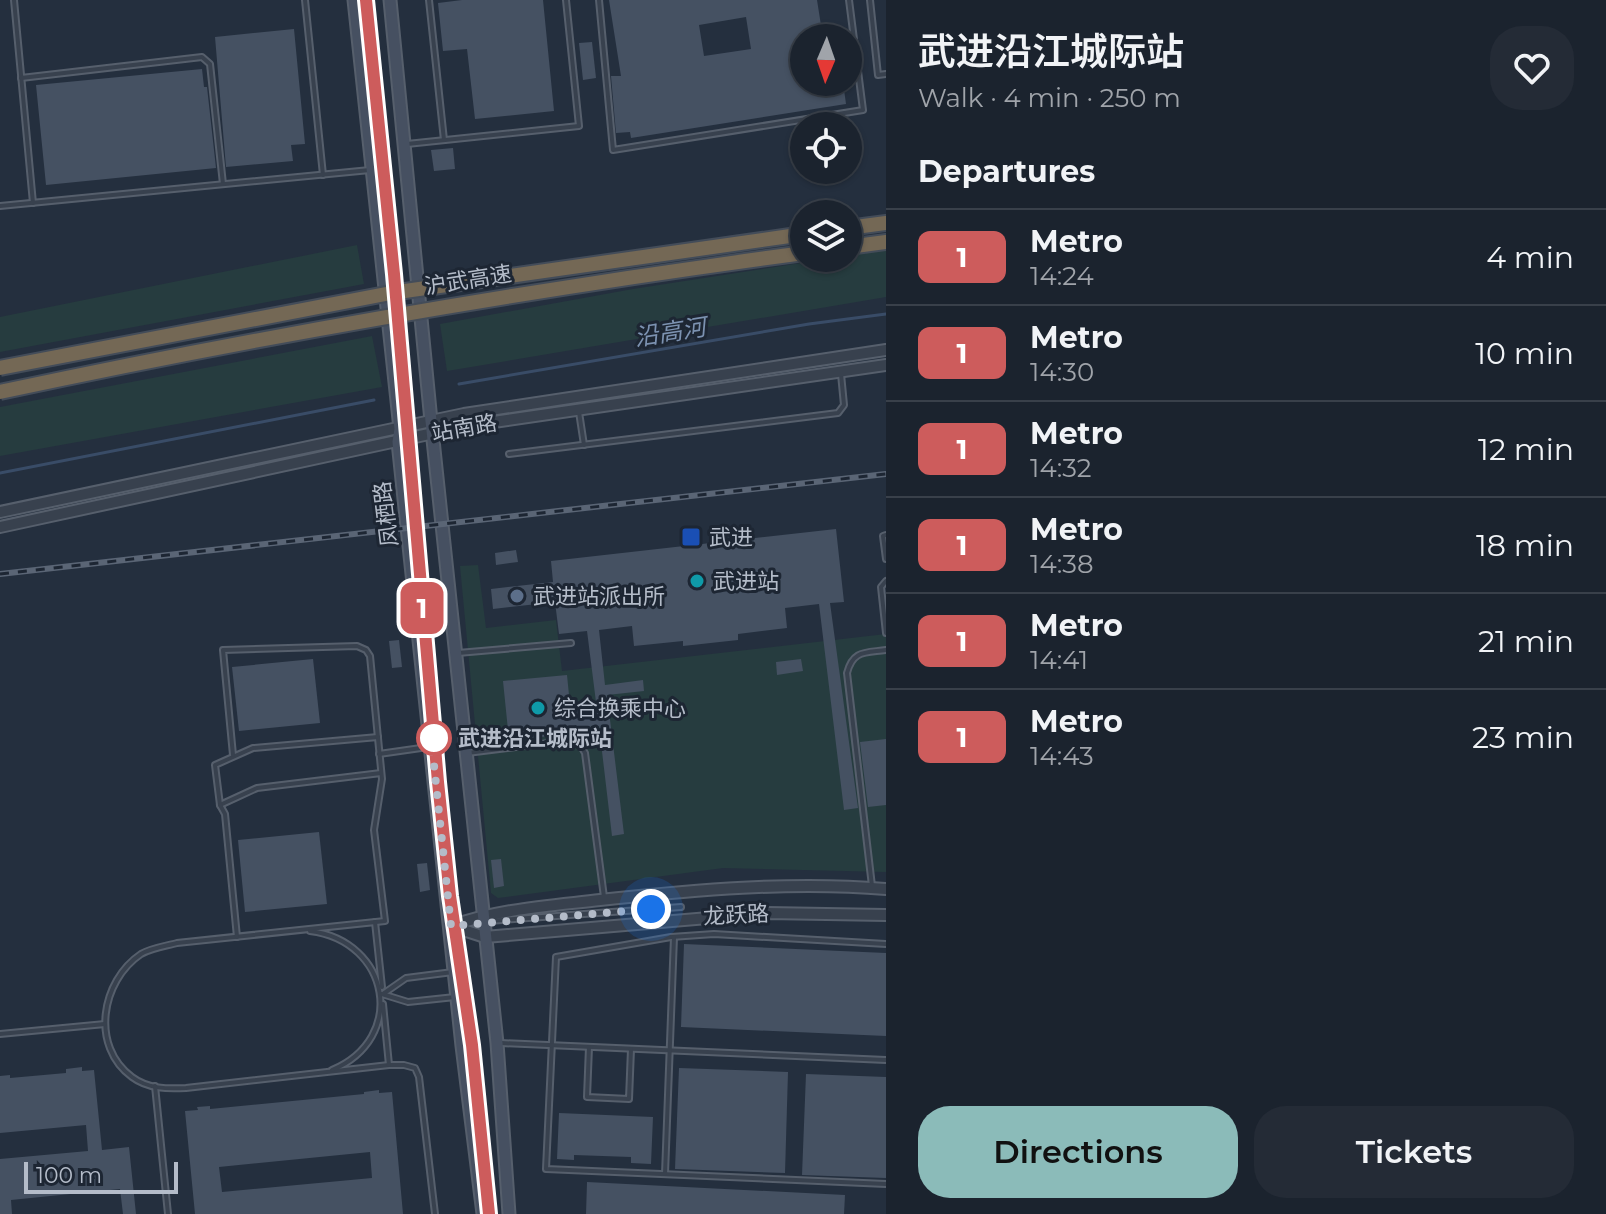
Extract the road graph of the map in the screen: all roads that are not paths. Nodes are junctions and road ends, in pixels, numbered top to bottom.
1 (14, 0) edge
2 (305, 0) edge
3 (354, 0) edge
4 (390, 0) edge
5 (429, 0) edge
6 (566, 0) edge
7 (599, 0) edge
8 (849, 0) edge
9 (870, 0) edge
10 (886, 74) edge
11 (21, 78) junction
12 (444, 140) junction
13 (405, 144) junction
14 (373, 170) junction
15 (323, 175) junction
16 (223, 184) junction
17 (33, 203) junction
18 (0, 206) edge
19 (886, 223) edge
20 (862, 226) edge
21 (790, 236) edge
22 (886, 242) edge
23 (862, 245) edge
24 (790, 255) edge
25 (886, 350) edge
26 (886, 365) edge
27 (0, 368) edge
28 (840, 371) junction
29 (0, 392) edge
30 (579, 410) junction
31 (432, 427) junction
32 (400, 429) junction
33 (398, 442) junction
34 (584, 445) junction
35 (509, 454) dead end
36 (0, 512) edge
37 (0, 527) edge
38 (886, 535) edge
39 (886, 559) edge
40 (886, 581) edge
41 (885, 621) edge
42 (886, 633) edge
43 (571, 643) dead end
44 (886, 650) edge
45 (456, 653) junction
46 (378, 737) junction
47 (432, 746) junction
48 (466, 753) junction
49 (379, 754) junction
50 (233, 755) junction
51 (381, 773) junction
52 (220, 805) junction
53 (872, 888) junction
54 (886, 889) edge
55 (604, 900) junction
56 (681, 907) dead end
57 (886, 915) edge
58 (483, 918) junction
59 (375, 922) junction
60 (451, 926) junction
61 (301, 930) junction
62 (237, 937) junction
63 (485, 937) junction
64 (674, 937) junction
65 (886, 944) edge
66 (455, 972) junction
67 (382, 994) junction
68 (458, 997) junction
69 (106, 1023) junction
70 (0, 1034) edge
71 (497, 1043) junction
72 (552, 1046) junction
73 (589, 1047) junction
74 (631, 1049) junction
75 (669, 1051) junction
76 (886, 1060) edge
77 (389, 1065) junction
78 (326, 1073) junction
79 (155, 1086) junction
80 (665, 1174) junction
81 (886, 1184) edge
82 (168, 1214) edge
83 (435, 1214) edge
84 (483, 1214) edge
85 (509, 1214) edge

1 - 11 lane
2 - 15 lane
3 - 14 main road, 凤栖路
4 - 13 main road
5 - 12 lane
6 - 12 lane
7 - 8 lane
9 - 10 lane
11 - 16 lane
11 - 17 lane
12 - 13 lane
13 - 31 main road
14 - 15 lane
14 - 32 main road, 凤栖路
15 - 16 lane
16 - 17 lane
17 - 18 lane
19 - 20 highway
21 - 27 highway, 沪武高速, bridge
22 - 23 highway
24 - 29 highway, 沪武高速, bridge
25 - 31 street, 站南路
26 - 28 street, 站南路
28 - 30 street, 站南路
28 - 34 lane
30 - 31 street, 站南路
30 - 34 lane
31 - 32 street, 站南路
31 - 33 street, 站南路
31 - 45 main road
32 - 33 main road, 凤栖路
32 - 36 street, 站南路
33 - 37 street, 站南路
33 - 47 main road, 凤栖路
34 - 35 lane
38 - 39 lane
40 - 41 lane
41 - 42 lane
43 - 45 lane
44 - 53 lane
45 - 48 main road
46 - 49 lane
46 - 50 lane
46 - 50 lane
47 - 49 lane
47 - 60 main road, 凤栖路
48 - 55 lane
48 - 58 main road
49 - 51 lane
50 - 52 lane
51 - 52 lane
51 - 59 lane
52 - 62 lane
53 - 54 street, 龙跃路
53 - 55 street, 龙跃路
55 - 58 street, 龙跃路
56 - 58 lane
57 - 63 street, 龙跃路
58 - 60 street, 龙跃路
58 - 63 main road
59 - 61 lane
59 - 67 lane
60 - 63 street, 龙跃路
60 - 66 main road, 凤栖路
61 - 62 lane
61 - 67 lane
62 - 69 lane
63 - 71 main road
64 - 65 lane
64 - 72 lane
64 - 75 lane
66 - 67 lane
66 - 68 main road, 凤栖路
67 - 68 lane
67 - 77 lane
67 - 78 lane
68 - 84 main road, 凤栖路
69 - 70 lane
69 - 79 lane
71 - 72 lane
71 - 85 main road
72 - 73 lane
72 - 80 lane
73 - 74 lane
73 - 74 lane
74 - 75 lane
75 - 76 lane
75 - 80 lane
77 - 78 lane
77 - 83 lane
78 - 79 lane
79 - 82 lane
80 - 81 lane

